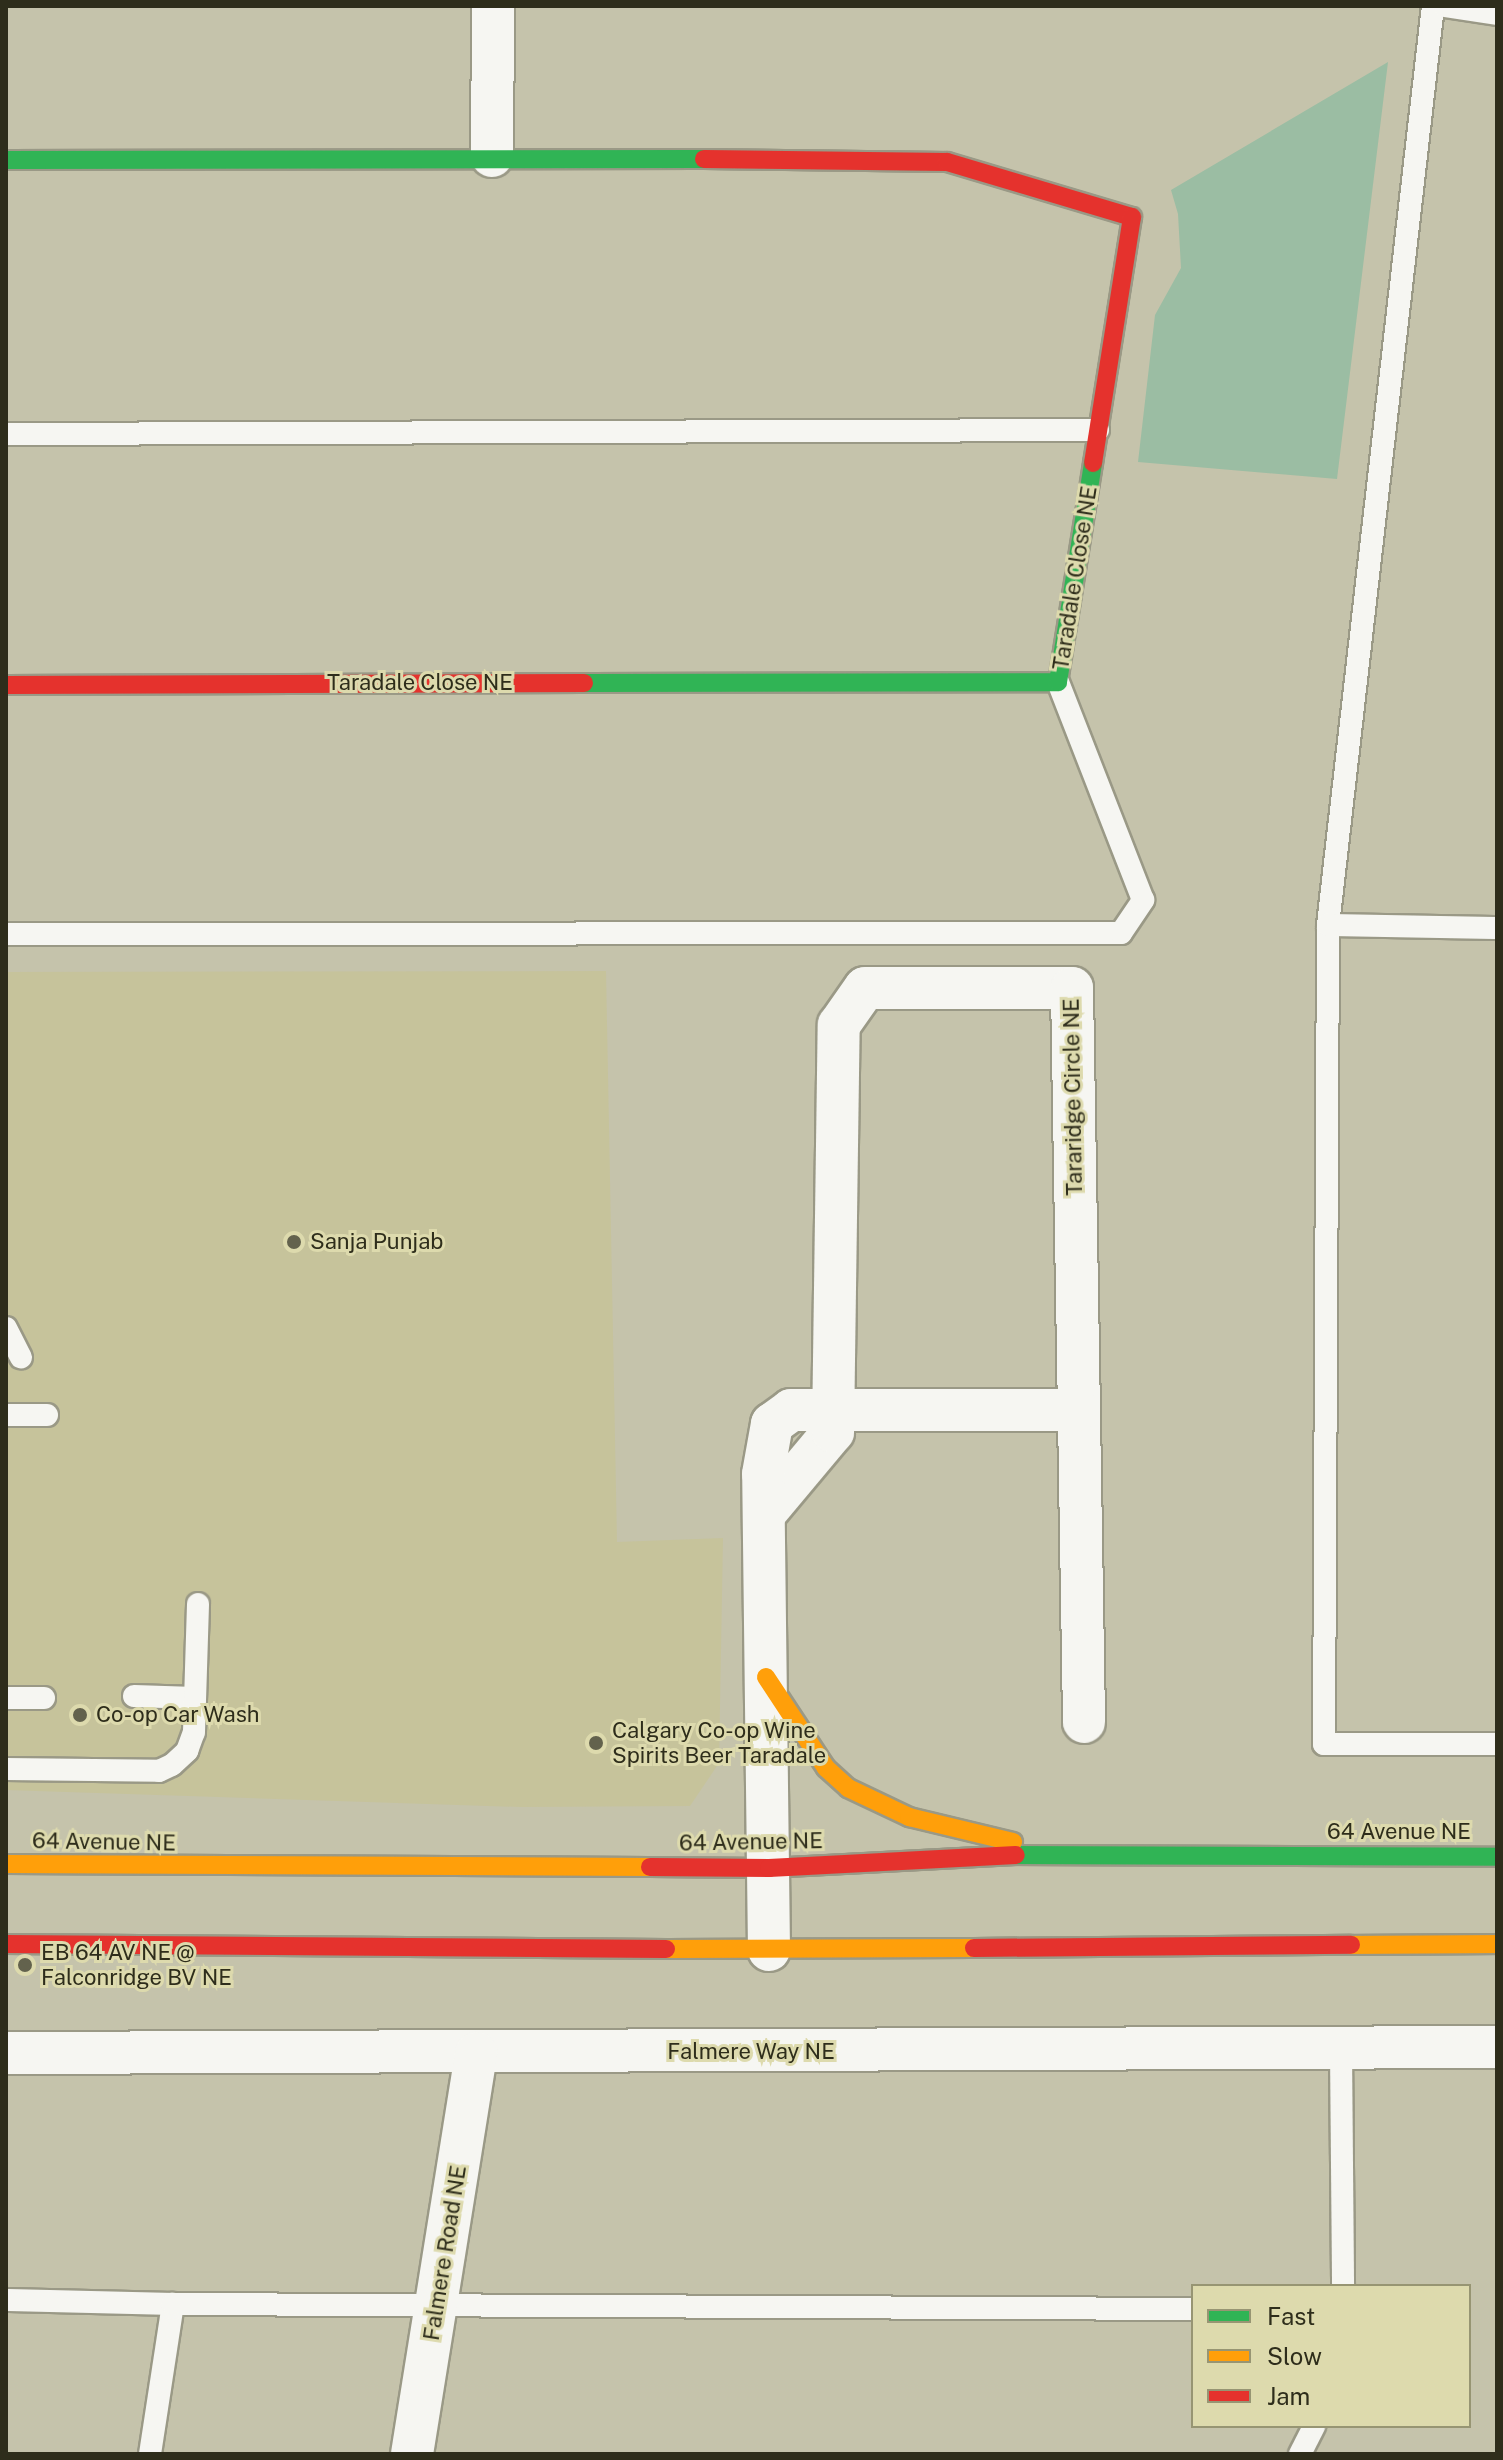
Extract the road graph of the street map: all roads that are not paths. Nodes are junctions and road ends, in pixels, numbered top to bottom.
1 (493, 6) edge
2 (1433, 6) edge
3 (1445, 6) edge
4 (1497, 14) edge
5 (492, 156) junction
6 (6, 160) edge
7 (1098, 430) junction
8 (6, 434) edge
9 (1058, 682) junction
10 (6, 685) edge
11 (1328, 925) junction
12 (1497, 928) edge
13 (6, 934) edge
14 (6, 1328) edge
15 (21, 1357) dead end
16 (837, 1409) junction
17 (1078, 1410) junction
18 (6, 1415) edge
19 (47, 1415) dead end
20 (198, 1604) dead end
21 (766, 1677) junction
22 (134, 1696) dead end
23 (6, 1698) edge
24 (44, 1698) dead end
25 (195, 1698) junction
26 (1084, 1722) dead end
27 (1497, 1744) edge
28 (6, 1769) edge
29 (1062, 1853) junction
30 (1497, 1857) edge
31 (6, 1864) edge
32 (769, 1868) junction
33 (6, 1944) edge
34 (1497, 1944) edge
35 (769, 1950) junction
36 (1497, 2047) edge
37 (1341, 2050) junction
38 (6, 2053) edge
39 (476, 2053) junction
40 (1343, 2284) edge
41 (6, 2300) edge
42 (437, 2302) junction
43 (173, 2304) junction
44 (1191, 2309) edge
45 (1313, 2428) edge
46 (150, 2454) edge
47 (412, 2454) edge
48 (1300, 2454) edge

1 - 5 street
2 - 11 lane
3 - 4 lane
5 - 6 main road, Taradale Close NE
5 - 7 main road, Taradale Close NE
7 - 8 lane
7 - 9 main road, Taradale Close NE
9 - 10 main road, Taradale Close NE
9 - 13 lane
11 - 12 lane
11 - 27 lane
14 - 15 lane
16 - 17 street
16 - 17 street, Tararidge Circle NE
16 - 21 street
17 - 26 street, Tararidge Circle NE
18 - 19 lane
20 - 25 lane
21 - 29 main road
21 - 32 street
22 - 25 lane
23 - 24 lane
25 - 28 lane
29 - 30 main road, 64 Avenue NE
29 - 32 main road, 64 Avenue NE
31 - 32 main road, 64 Avenue NE
32 - 35 street
33 - 35 main road
34 - 35 main road
36 - 37 street, Falmere Way NE
37 - 39 street, Falmere Way NE
37 - 40 lane
38 - 39 street, Falmere Way NE
39 - 42 street, Falmere Road NE
41 - 43 lane
42 - 43 lane
42 - 44 lane
42 - 47 street, Falmere Road NE
43 - 46 lane
45 - 48 lane

